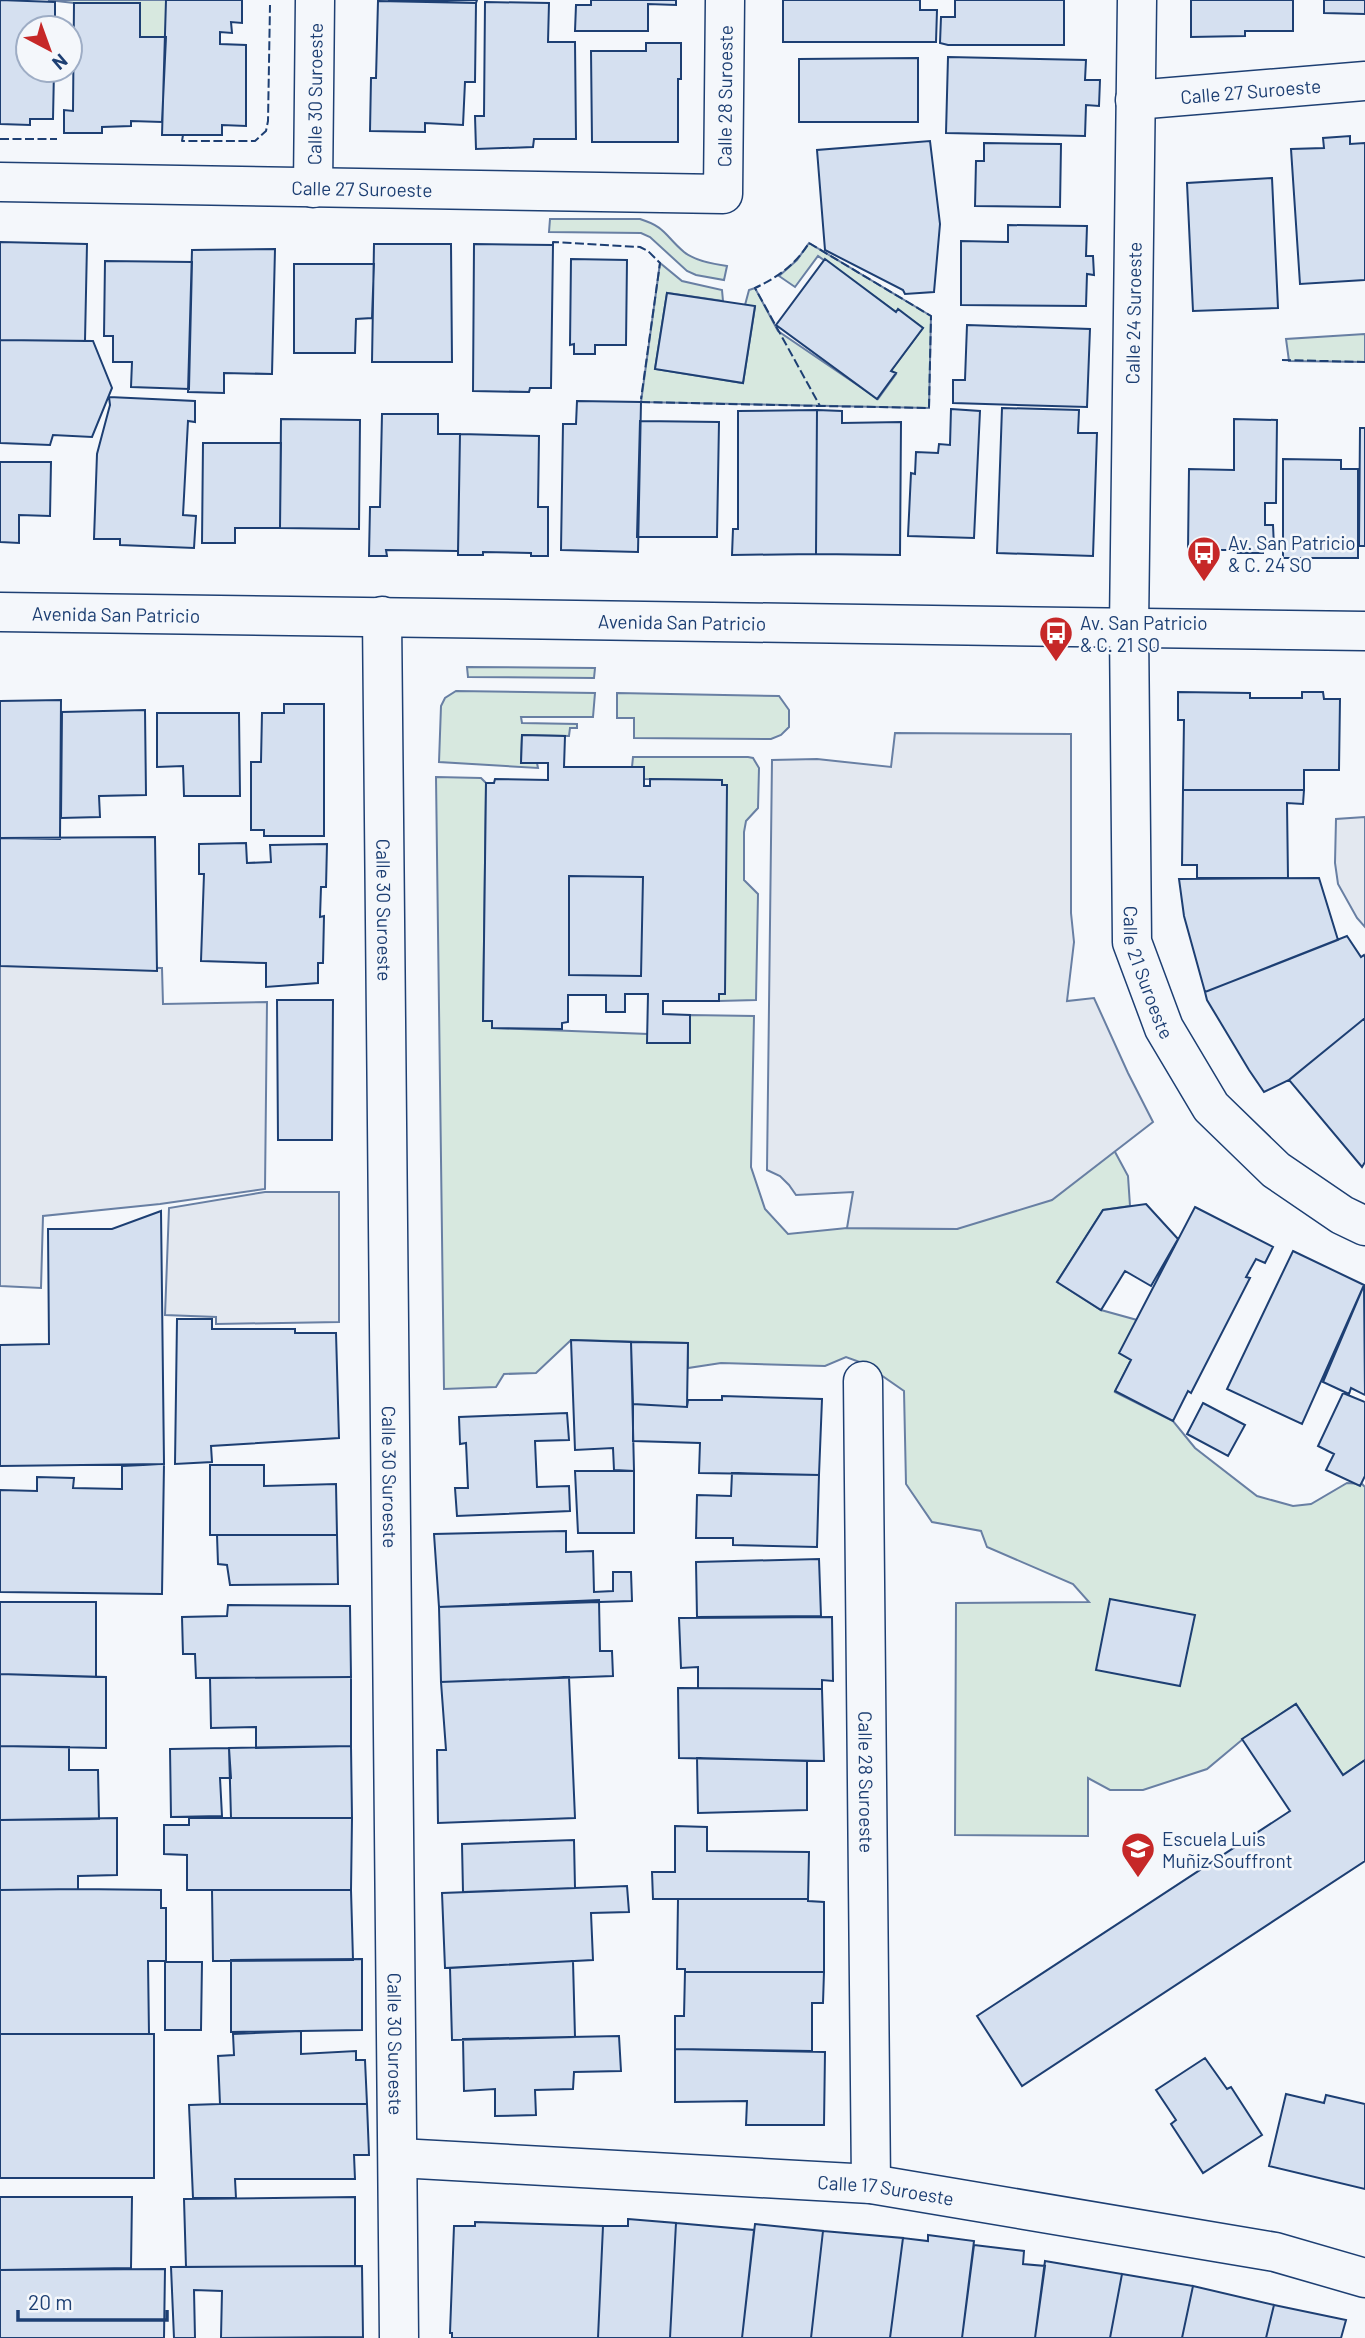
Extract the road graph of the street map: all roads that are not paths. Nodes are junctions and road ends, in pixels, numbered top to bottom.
1 (315, 0) edge
2 (725, 0) edge
3 (1137, 0) edge
4 (1365, 81) edge
5 (1136, 100) junction
6 (0, 182) edge
7 (313, 188) junction
8 (723, 194) joint
9 (0, 612) edge
10 (382, 616) junction
11 (1129, 627) junction
12 (1365, 631) edge
13 (1365, 1226) edge
14 (863, 1381) dead end
15 (399, 2158) junction
16 (871, 2184) junction
17 (1365, 2278) edge
18 (399, 2338) edge

1 - 7 street, Calle 30 Suroeste
2 - 8 street, Calle 28 Suroeste
3 - 5 street, Calle 24 Suroeste
4 - 5 street, Calle 27 Suroeste
5 - 11 street, Calle 24 Suroeste
6 - 7 street, Calle 27 Suroeste
7 - 8 street, Calle 27 Suroeste
9 - 10 street, Avenida San Patricio
10 - 11 street, Avenida San Patricio
10 - 15 street, Calle 30 Suroeste
11 - 12 street, Avenida San Patricio
11 - 13 street, Calle 21 Suroeste
14 - 16 street, Calle 28 Suroeste
15 - 16 street, Calle 17 Suroeste
15 - 18 street, Calle 30 Suroeste
16 - 17 street, Calle 17 Suroeste

